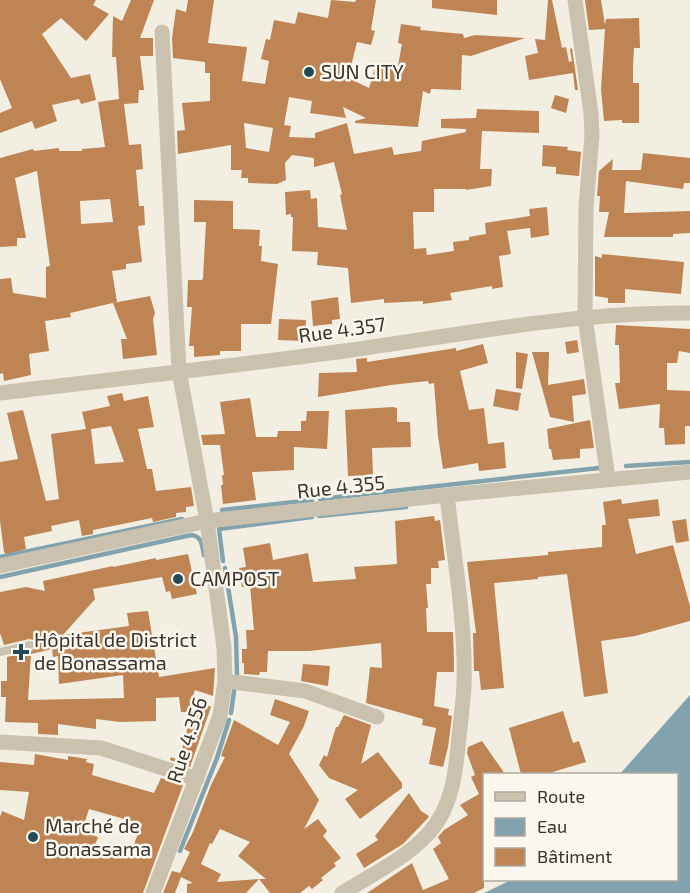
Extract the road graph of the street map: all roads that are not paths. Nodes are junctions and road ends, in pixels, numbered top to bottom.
1 (574, 0) edge
2 (162, 32) dead end
3 (690, 313) edge
4 (585, 317) junction
5 (179, 371) junction
6 (0, 393) edge
7 (690, 472) edge
8 (608, 479) junction
9 (447, 495) junction
10 (207, 521) junction
11 (0, 566) edge
12 (30, 645) dead end
13 (0, 652) edge
14 (225, 681) junction
15 (377, 717) dead end
16 (0, 742) edge
17 (197, 779) junction
18 (153, 893) edge
19 (342, 893) edge

1 - 4 street
2 - 5 street, Rue 4.356
3 - 4 street, Rue 4.357
4 - 5 street, Rue 4.357
4 - 8 street
5 - 6 street, Rue 4.357
5 - 10 street, Rue 4.356
7 - 8 street, Rue 4.355
8 - 9 street, Rue 4.355
9 - 10 street, Rue 4.355
9 - 19 street
10 - 11 street, Rue 4.355
10 - 14 street, Rue 4.356
12 - 13 lane
14 - 15 street
14 - 17 street, Rue 4.356
16 - 17 street
17 - 18 street, Rue 4.356

